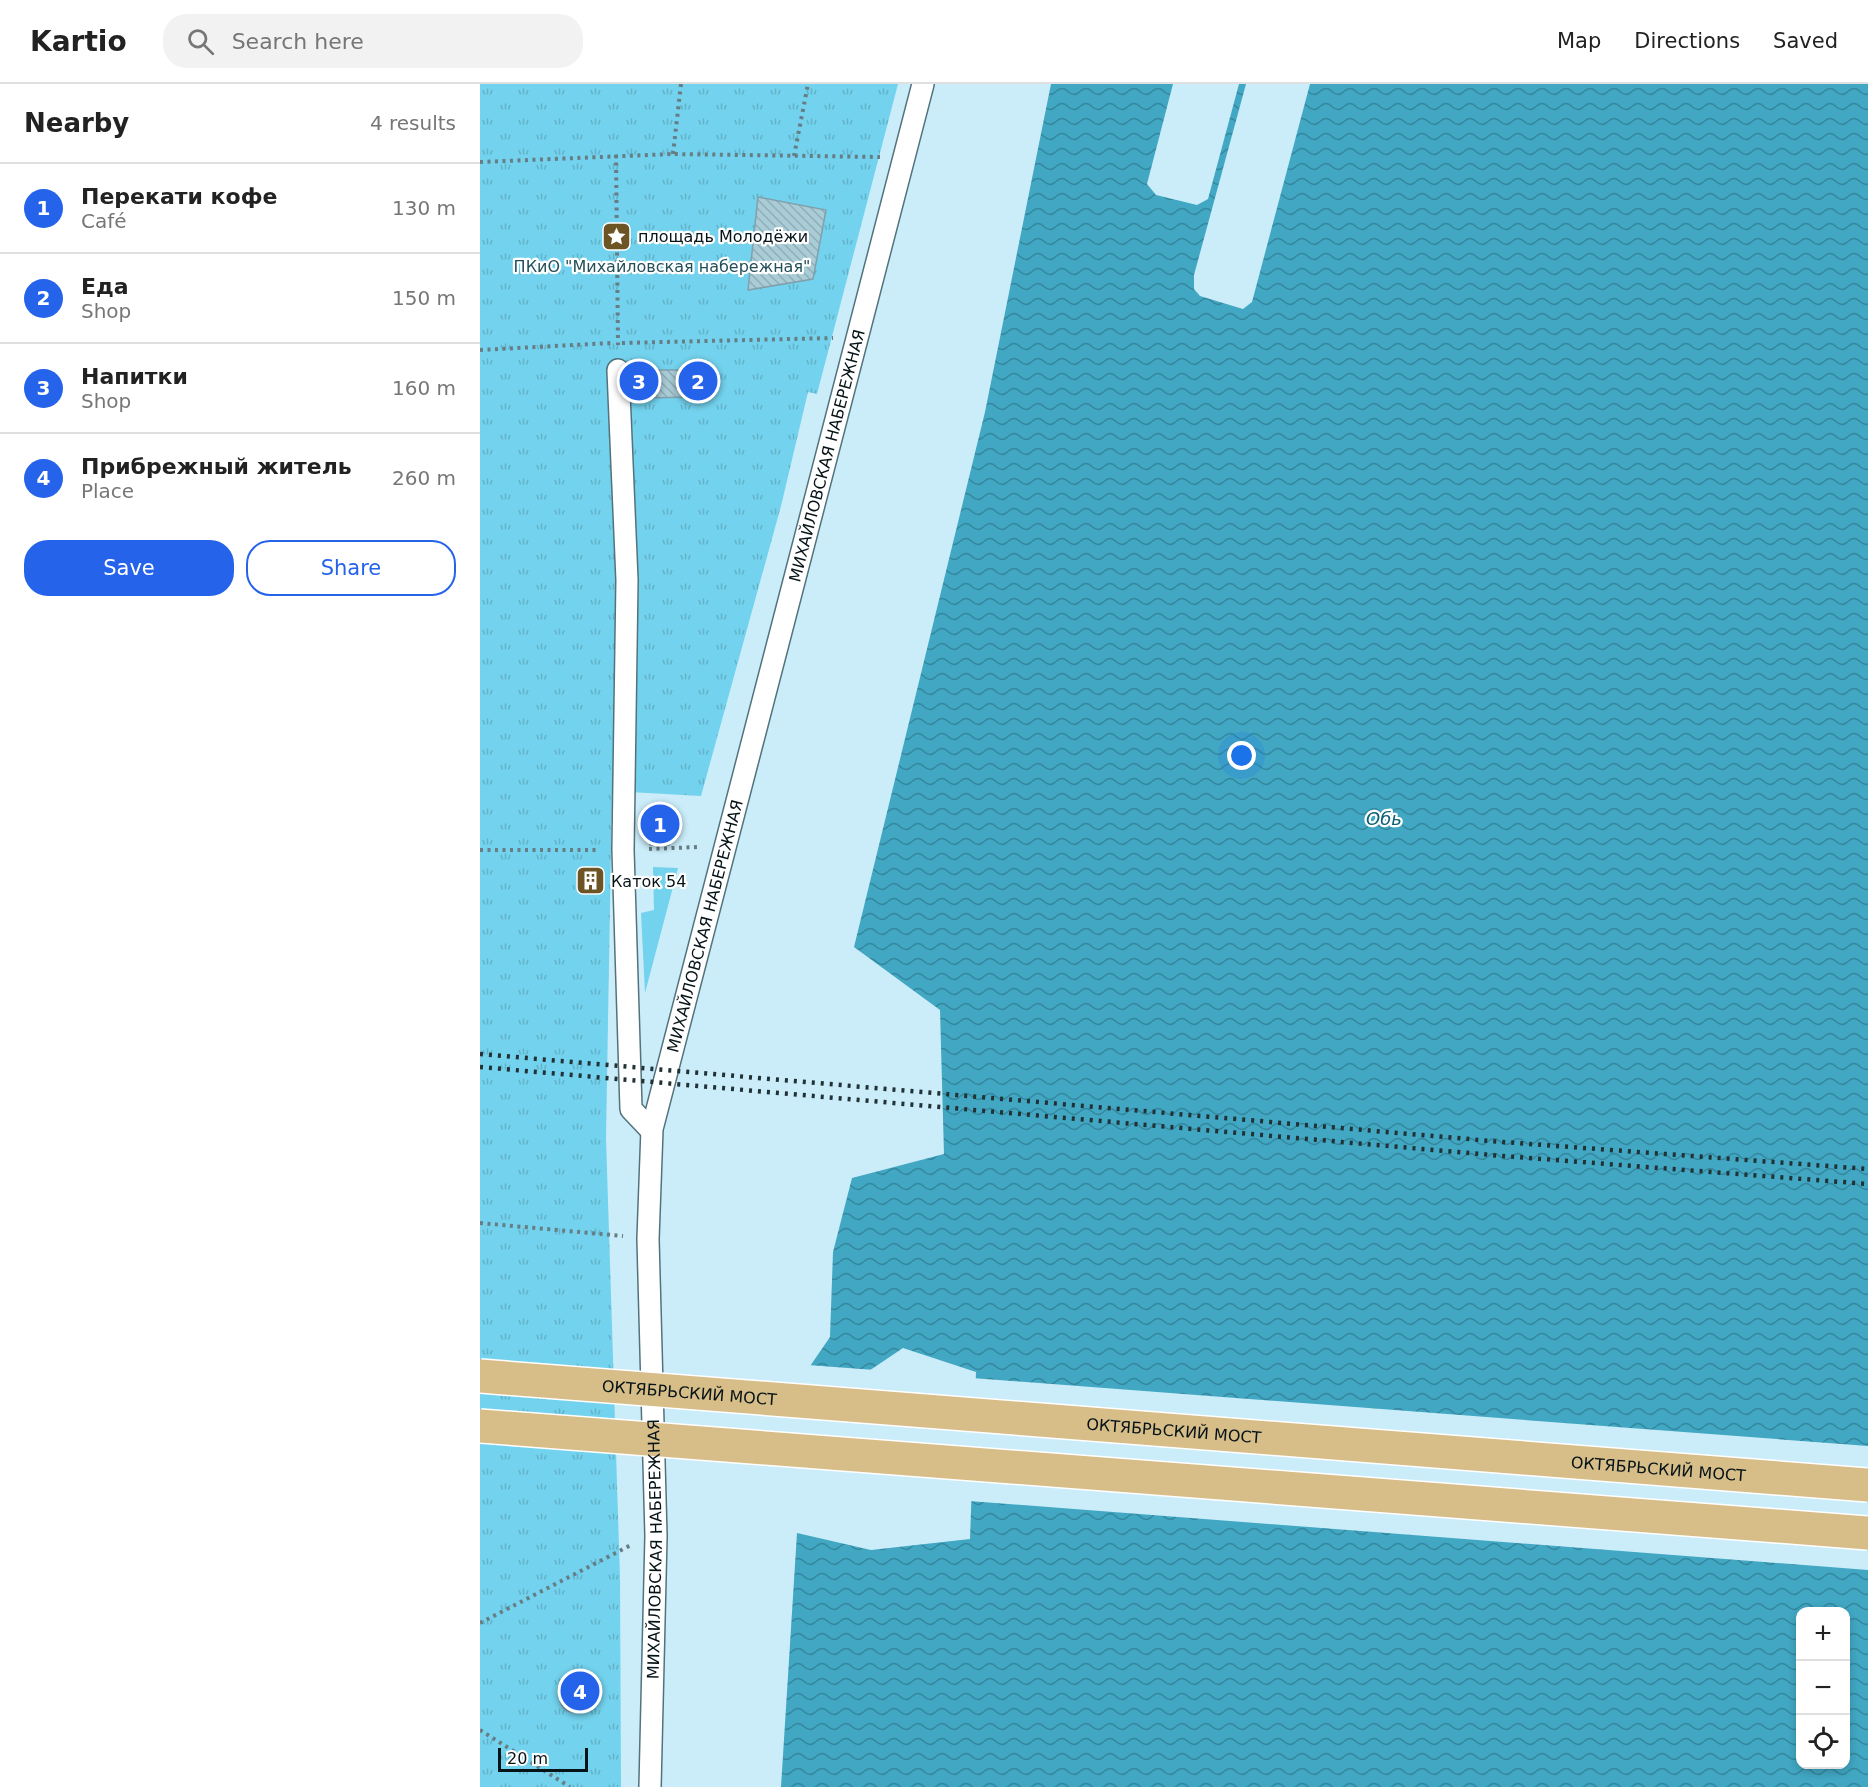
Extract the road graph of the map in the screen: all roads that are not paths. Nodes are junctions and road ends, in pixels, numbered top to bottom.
1 (923, 84) edge
2 (618, 370) dead end
3 (649, 1128) dead end
4 (480, 1376) edge
5 (480, 1426) edge
6 (1868, 1485) edge
7 (1868, 1533) edge
8 (650, 1787) edge

1 - 8 street, МИХАЙЛОВСКАЯ НАБЕРЕЖНАЯ
2 - 3 street
4 - 6 main road, ОКТЯБРЬСКИЙ МОСТ, bridge
5 - 7 main road, bridge

